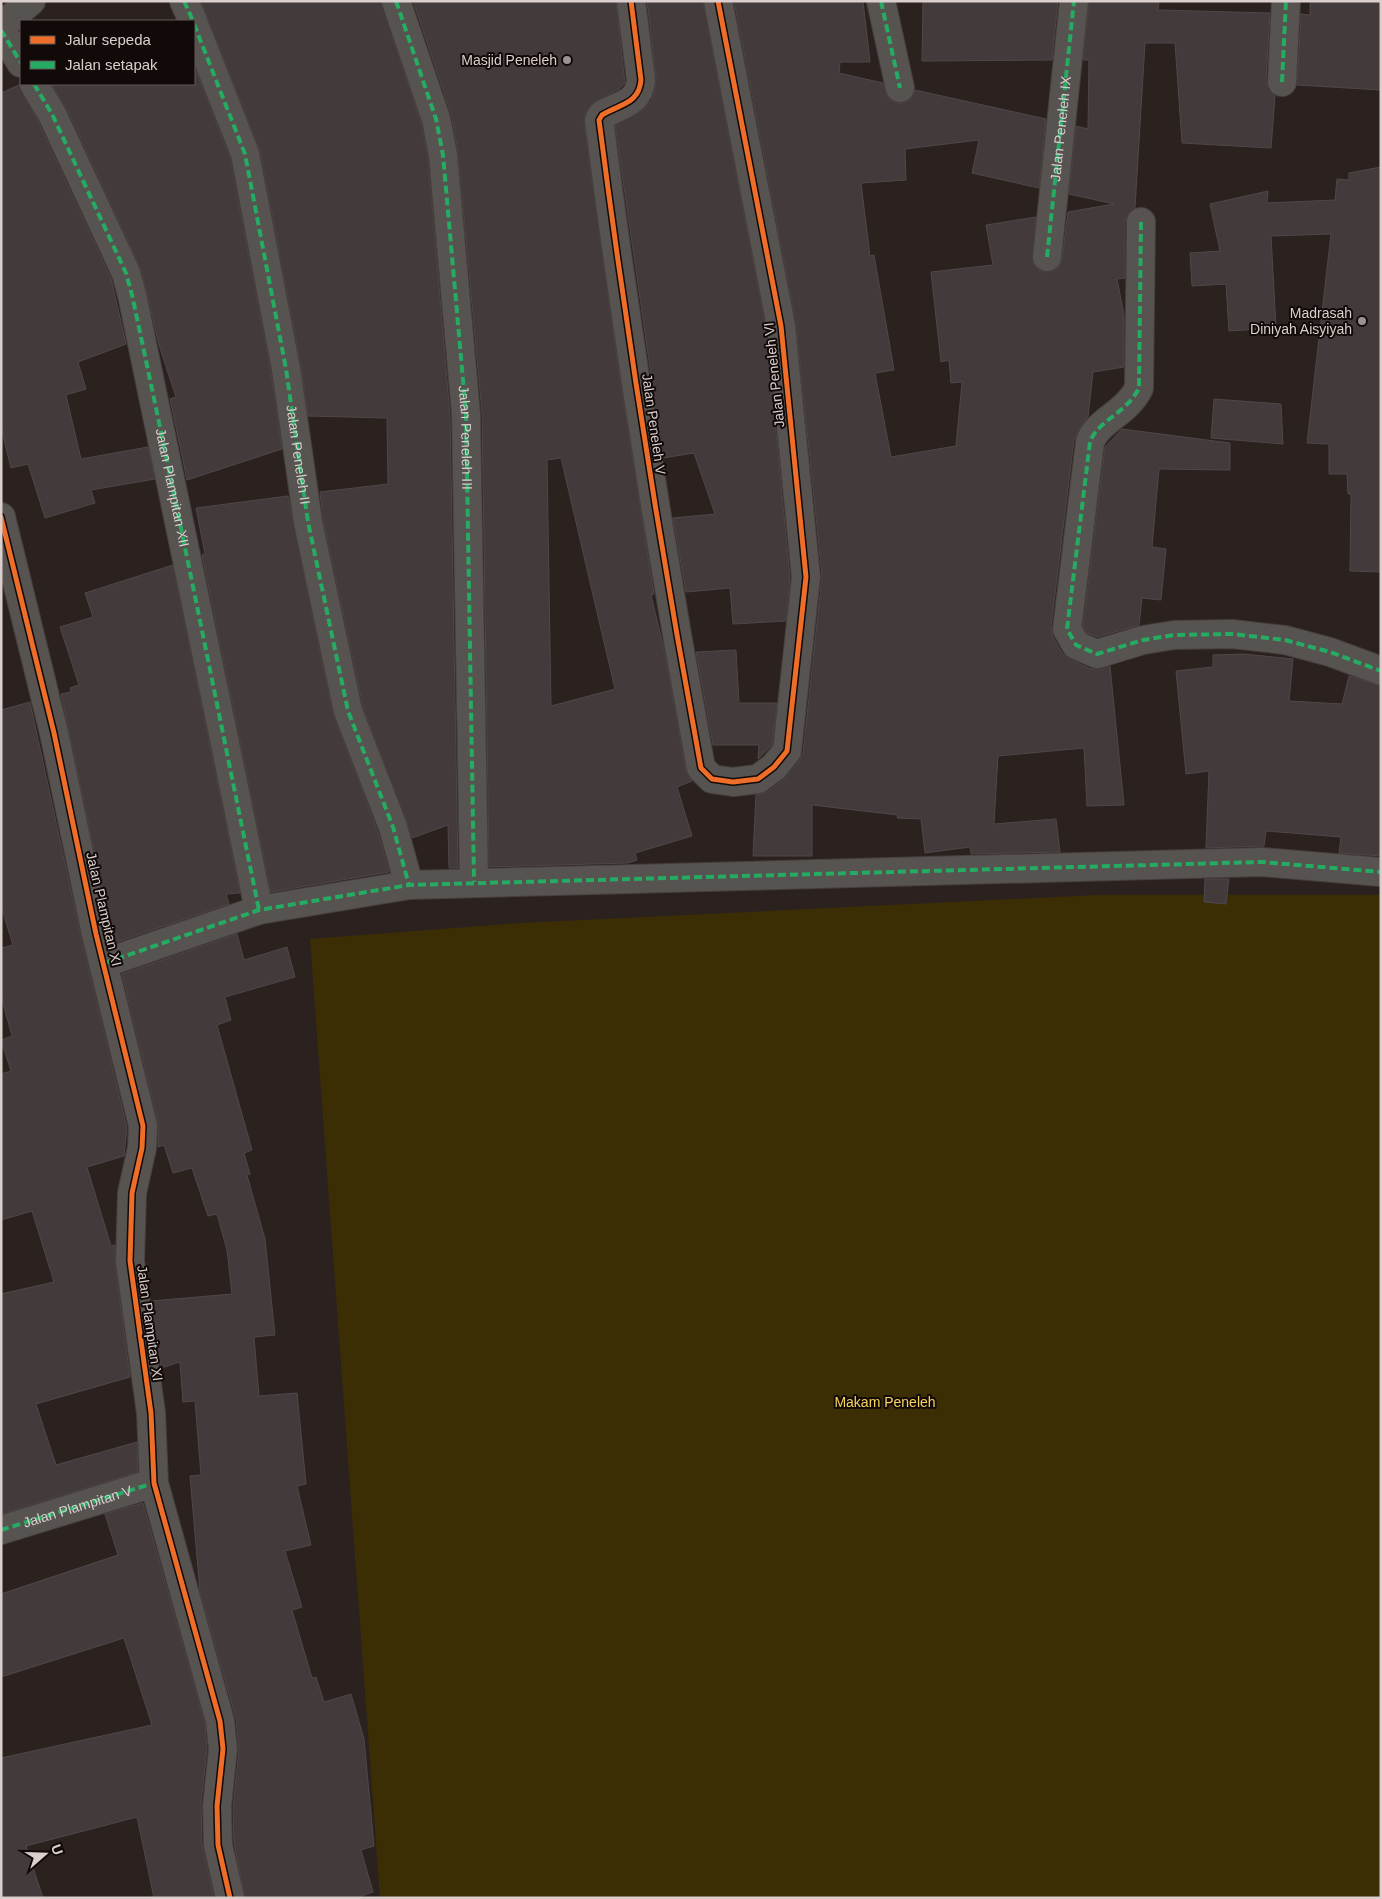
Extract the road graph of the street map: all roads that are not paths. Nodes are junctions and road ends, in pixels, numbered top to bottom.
1 (31, 1) edge
2 (184, 1) edge
3 (396, 1) edge
4 (631, 1) edge
5 (718, 1) edge
6 (881, 1) edge
7 (1074, 1) edge
8 (1286, 1) edge
9 (192, 20) edge
10 (1, 26) edge
11 (195, 27) edge
12 (1, 30) edge
13 (20, 61) edge
14 (1282, 82) dead end
15 (35, 85) edge
16 (900, 88) dead end
17 (1141, 222) dead end
18 (1047, 257) dead end
19 (1, 518) edge
20 (1381, 671) edge
21 (787, 750) joint
22 (1381, 872) edge
23 (474, 882) junction
24 (409, 885) junction
25 (260, 910) junction
26 (105, 963) junction
27 (154, 1483) junction
28 (1, 1530) edge
29 (230, 1898) edge

1 - 10 street
2 - 9 street, Jalan Peneleh II
3 - 23 street, Jalan Peneleh III
4 - 21 street, Jalan Peneleh V
5 - 21 street, Jalan Peneleh VI
6 - 16 street
7 - 18 street, Jalan Peneleh IX
8 - 14 street
11 - 24 street, Jalan Peneleh II
12 - 13 street
15 - 25 street, Jalan Plampitan XII
17 - 20 street
19 - 26 street, Jalan Plampitan XI
22 - 23 street
23 - 24 street
24 - 25 street
25 - 26 street
26 - 27 street, Jalan Plampitan XI
27 - 28 street, Jalan Plampitan V
27 - 29 street, Jalan Plampitan XI

